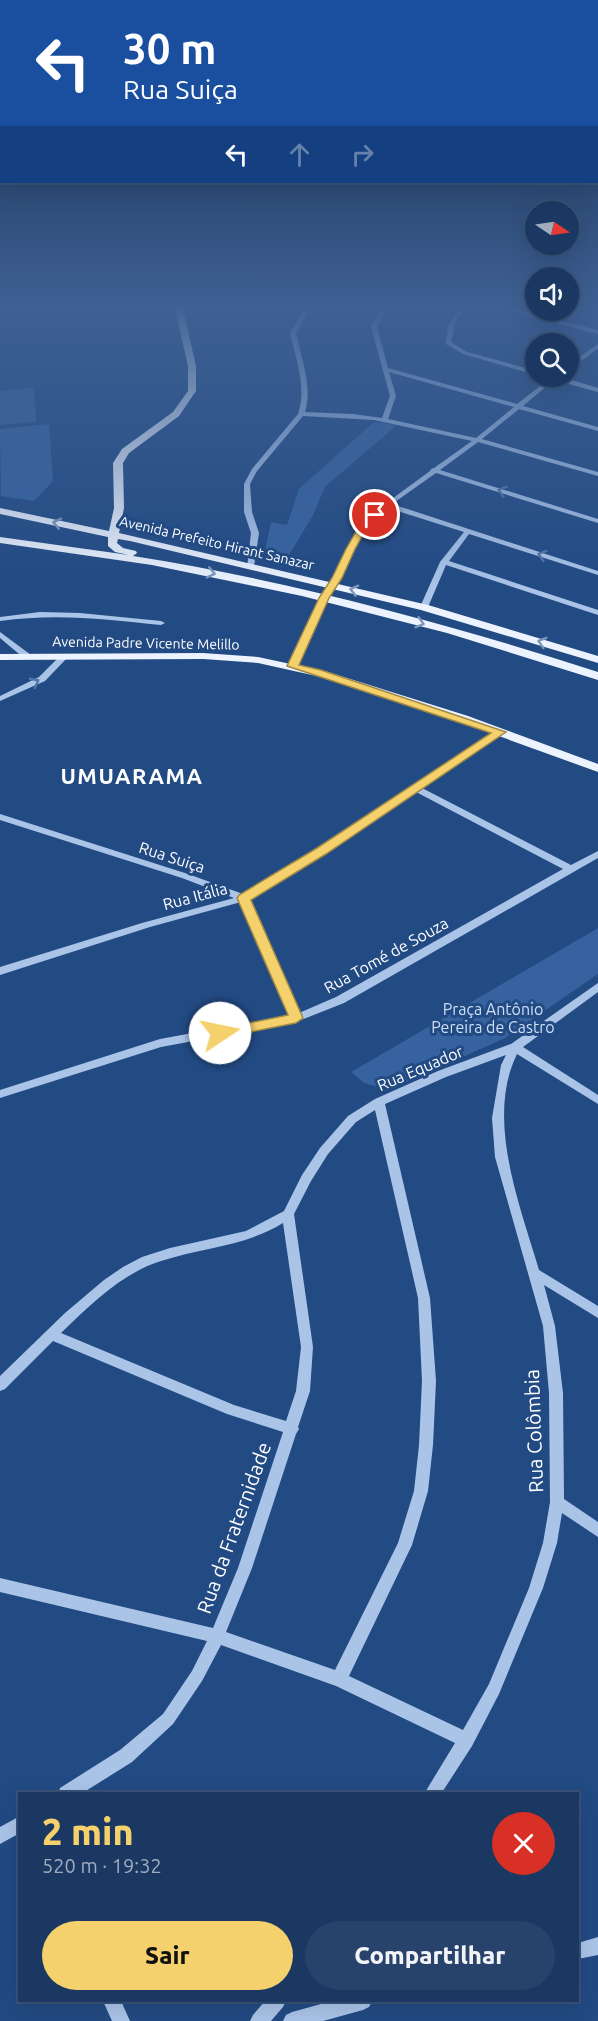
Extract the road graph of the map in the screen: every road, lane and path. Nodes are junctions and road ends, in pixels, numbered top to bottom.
1 (186, 399) edge
2 (303, 399) edge
3 (392, 399) edge
4 (493, 399) edge
5 (528, 399) edge
6 (520, 407) junction
7 (301, 414) junction
8 (384, 420) junction
9 (598, 429) edge
10 (477, 440) junction
11 (433, 470) junction
12 (598, 474) edge
13 (387, 505) junction
14 (0, 511) edge
15 (28, 516) junction
16 (598, 521) edge
17 (468, 531) junction
18 (113, 535) junction
19 (4, 541) edge
20 (444, 562) junction
21 (250, 566) junction
22 (186, 567) junction
23 (597, 571) edge
24 (333, 585) junction
25 (324, 598) junction
26 (424, 607) junction
27 (598, 613) edge
28 (0, 620) edge
29 (161, 623) dead end
30 (0, 634) edge
31 (0, 657) edge
32 (28, 657) junction
33 (64, 657) junction
34 (598, 660) edge
35 (292, 666) junction
36 (598, 676) edge
37 (0, 699) edge
38 (500, 732) junction
39 (598, 768) edge
40 (417, 789) junction
41 (0, 817) edge
42 (598, 854) edge
43 (570, 869) junction
44 (244, 898) junction
45 (0, 971) edge
46 (598, 987) edge
47 (296, 1018) junction
48 (515, 1047) junction
49 (0, 1094) edge
50 (598, 1101) edge
51 (379, 1102) junction
52 (288, 1214) junction
53 (534, 1273) junction
54 (598, 1313) edge
55 (52, 1335) junction
56 (0, 1385) edge
57 (292, 1429) junction
58 (557, 1502) junction
59 (598, 1530) edge
60 (0, 1585) edge
61 (217, 1636) junction
62 (339, 1679) junction
63 (466, 1740) junction
64 (69, 1792) edge
65 (433, 1792) edge
66 (18, 1825) edge
67 (0, 1836) edge
68 (598, 1946) edge
69 (579, 1951) edge
70 (112, 2002) edge
71 (276, 2002) edge
72 (359, 2002) edge
73 (121, 2021) edge
74 (259, 2021) edge
75 (292, 2021) edge

1 - 18 main road
2 - 7 street
3 - 8 street
4 - 6 street
5 - 6 street
6 - 9 street
6 - 10 street
7 - 8 street
7 - 21 street
8 - 10 street
10 - 11 street
10 - 12 street
11 - 13 street
16 -> 11 street
13 - 17 street
13 - 24 street
14 - 15 main road, Avenida Prefeito Hirant Sanazar
18 -> 15 main road, Avenida Prefeito Hirant Sanazar
15 - 19 main road
17 - 20 street
23 -> 17 street
18 - 21 main road, Avenida Prefeito Hirant Sanazar
18 - 22 main road
19 - 22 main road, Avenida Prefeito Hirant Sanazar
20 - 26 street
20 - 27 street
21 - 24 main road, Avenida Prefeito Hirant Sanazar
22 -> 25 main road, Avenida Prefeito Hirant Sanazar
24 - 25 street
26 -> 24 main road, Avenida Prefeito Hirant Sanazar
25 - 35 street
25 -> 36 main road, Avenida Prefeito Hirant Sanazar
34 -> 26 main road, Avenida Prefeito Hirant Sanazar
28 - 29 street
30 - 32 street
31 - 32 main road, Avenida Padre Vicente Melillo
32 - 33 main road, Avenida Padre Vicente Melillo
33 - 35 main road, Avenida Padre Vicente Melillo
37 -> 33 street
35 - 38 main road, Avenida Padre Vicente Melillo
38 - 39 main road, Avenida Padre Vicente Melillo
38 - 40 street, Rua Itália
40 - 43 street
40 - 44 street, Rua Itália
41 - 44 street, Rua Suiça
42 - 43 street, Rua Tomé de Souza
43 - 47 street, Rua Tomé de Souza
44 - 45 street, Rua Itália
44 - 47 street
46 - 48 street, Rua Equador
47 - 49 street, Rua Tomé de Souza
48 - 50 street
48 - 51 street, Rua Equador
48 - 53 street, Rua Colômbia
51 - 52 street, Rua Equador
51 - 62 street
52 - 55 street
52 - 57 street, Rua da Fraternidade
53 - 54 street
53 - 58 street, Rua Colômbia
55 - 56 street
55 - 57 street
57 - 61 street, Rua da Fraternidade
58 - 59 street
58 - 63 street, Rua Colômbia
60 - 61 street
61 - 62 street
61 - 64 street, Rua da Fraternidade
62 - 63 street
63 - 65 street, Rua Colômbia
66 - 67 street
68 - 69 street
70 - 73 street
71 - 74 street
72 - 75 street

